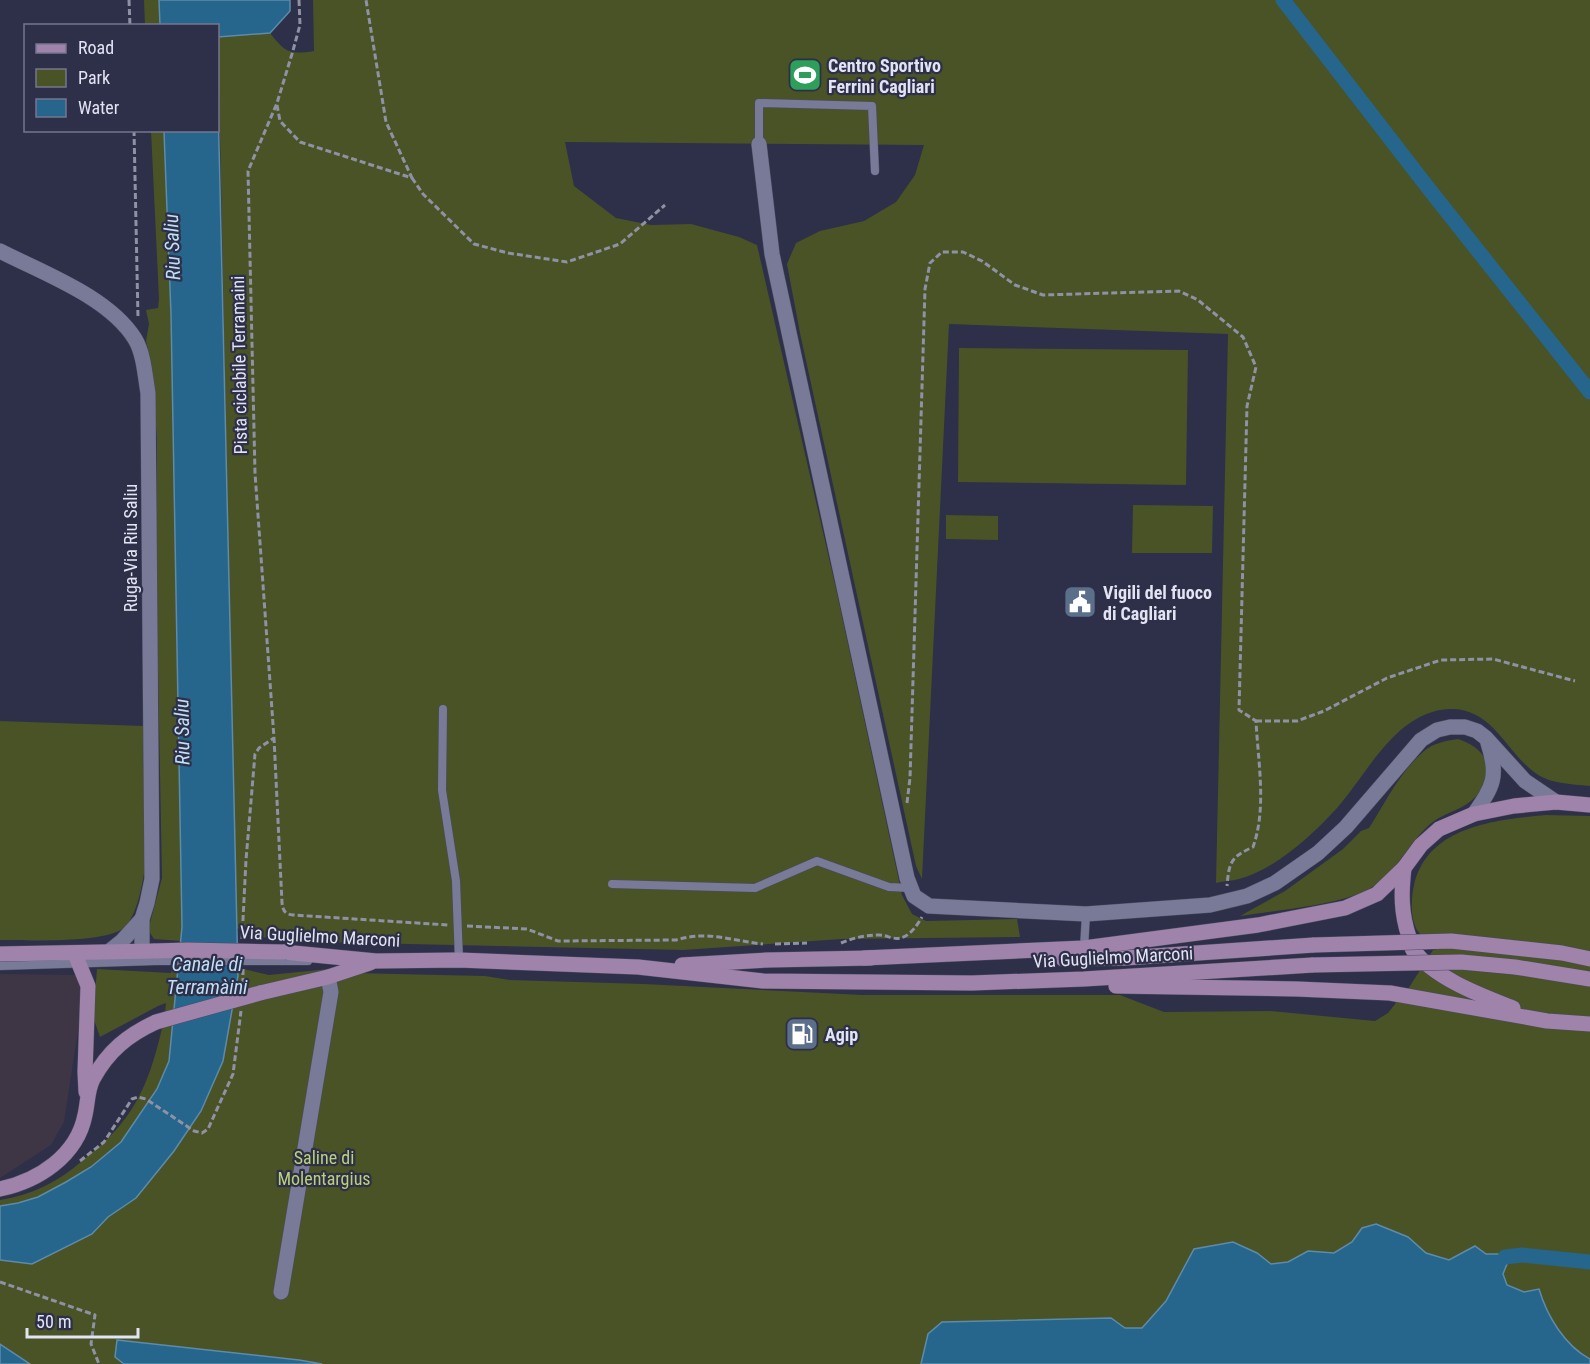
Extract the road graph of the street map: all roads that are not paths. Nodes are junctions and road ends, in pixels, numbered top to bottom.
1 (759, 144) joint
2 (874, 171) dead end
3 (0, 251) edge
4 (443, 709) dead end
5 (1486, 738) junction
6 (1556, 802) junction
7 (1590, 805) edge
8 (1474, 814) junction
9 (1404, 868) junction
10 (612, 884) dead end
11 (911, 888) junction
12 (1086, 914) junction
13 (142, 919) junction
14 (1084, 948) junction
15 (107, 953) junction
16 (0, 954) edge
17 (151, 955) junction
18 (864, 958) junction
19 (1590, 958) edge
20 (77, 960) junction
21 (459, 960) junction
22 (376, 961) junction
23 (0, 966) edge
24 (638, 967) junction
25 (328, 977) junction
26 (1590, 979) edge
27 (972, 983) junction
28 (1547, 1021) junction
29 (1590, 1024) edge
30 (1590, 1034) edge
31 (86, 1098) junction
32 (0, 1189) edge
33 (281, 1292) dead end

1 - 2 lane
1 - 11 street
3 - 13 street, Ruga-Via Riu Saliu
4 - 21 lane
5 - 6 street
5 - 8 street
5 - 12 street
6 - 7 main road
6 - 8 main road
8 - 9 main road
9 - 14 main road
9 - 28 main road
10 - 11 lane
11 - 12 street
12 - 14 lane
13 - 15 street, Ruga-Via Riu Saliu
13 - 17 street, Ruga-Via Riu Saliu
14 - 18 main road
15 - 17 main road, Via Guglielmo Marconi
15 - 20 main road, Via Guglielmo Marconi
16 - 20 main road, Via Guglielmo Marconi
17 - 20 lane
17 - 22 main road, Via Guglielmo Marconi, bridge
18 - 19 main road, Via Guglielmo Marconi, bridge
18 - 24 main road, Via Guglielmo Marconi
20 - 23 lane
20 - 31 main road
21 - 22 main road, Via Guglielmo Marconi
21 - 24 main road, Via Guglielmo Marconi
22 - 25 main road
24 - 27 main road, Via Guglielmo Marconi
25 - 31 main road, bridge
25 - 33 street
26 - 27 main road, Via Guglielmo Marconi, bridge
27 - 28 main road
28 - 29 main road
28 - 30 main road
31 - 32 main road

